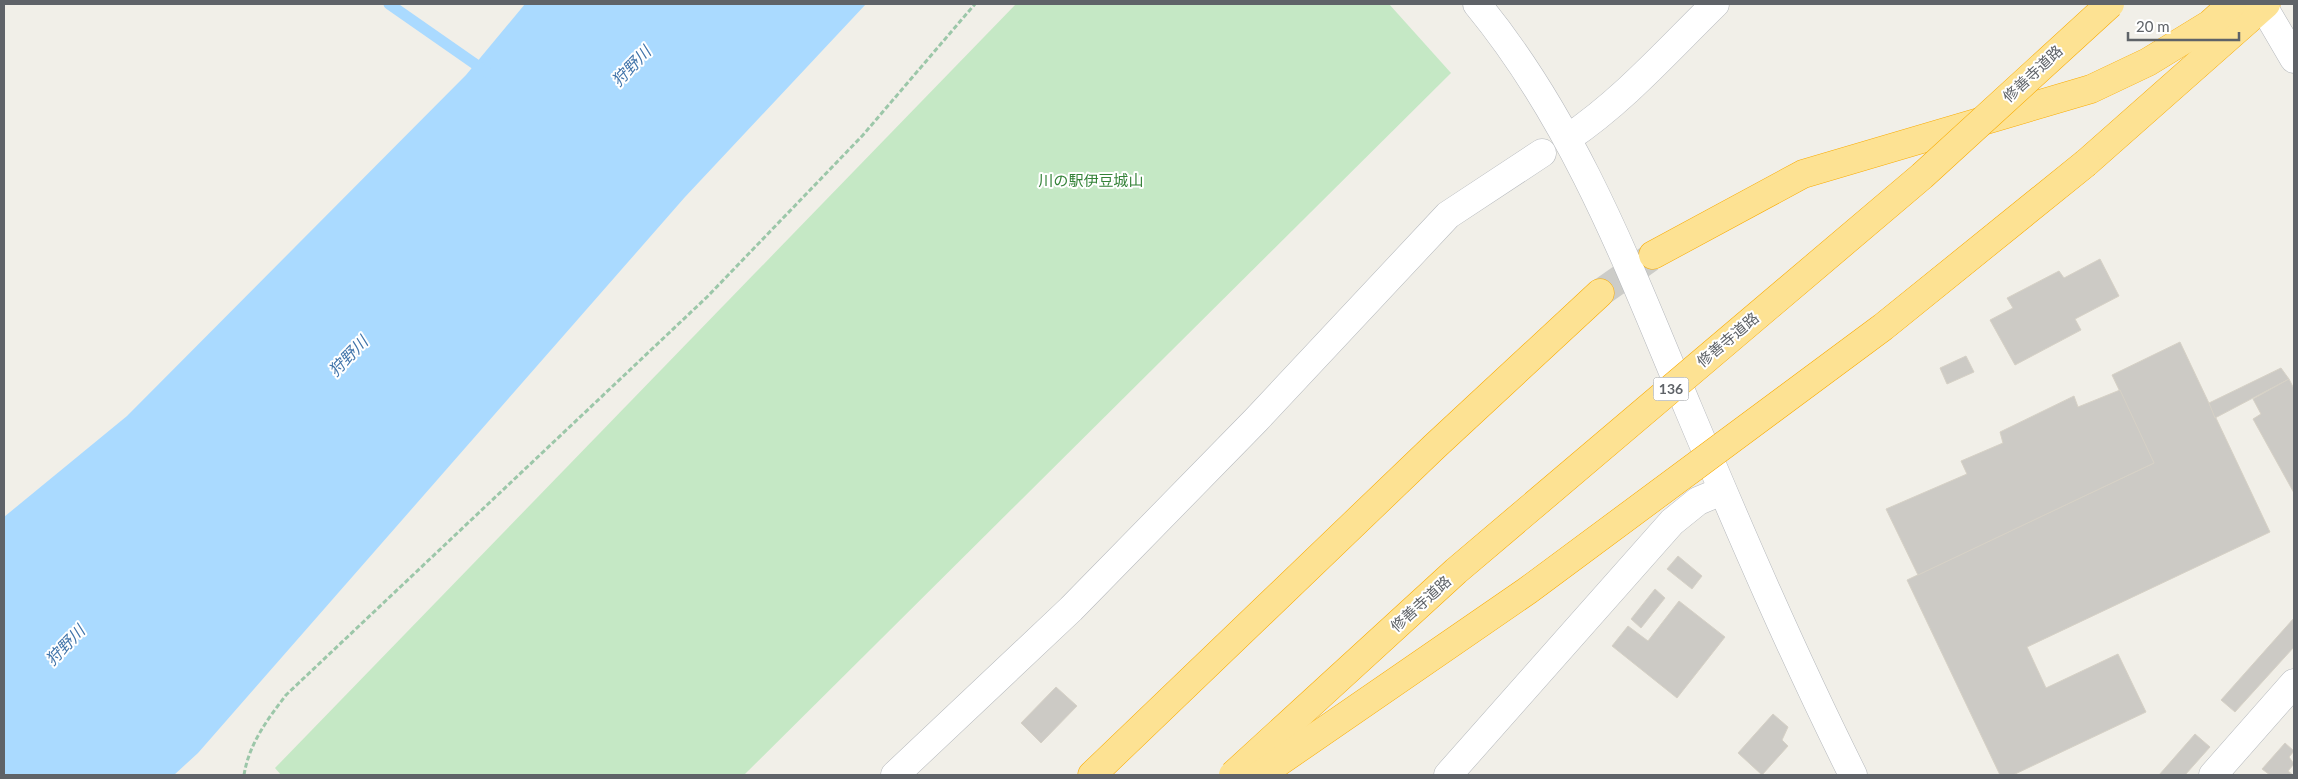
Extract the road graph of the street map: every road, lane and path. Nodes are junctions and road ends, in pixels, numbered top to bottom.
1 (975, 4) edge
2 (1476, 4) edge
3 (1715, 4) edge
4 (2110, 4) edge
5 (2232, 4) edge
6 (2265, 5) edge
7 (2294, 59) edge
8 (1568, 138) junction
9 (1542, 153) dead end
10 (1653, 255) tunnel mouth
11 (1600, 293) tunnel mouth
12 (1722, 491) junction
13 (2294, 683) edge
14 (244, 775) edge
15 (895, 775) edge
16 (1092, 775) edge
17 (1233, 775) edge
18 (1260, 775) edge
19 (1448, 775) edge
20 (1853, 775) edge
21 (2213, 775) edge

1 - 14 path
2 - 8 street
3 - 8 street
4 - 17 highway, 修善寺道路 / 136, bridge
5 - 10 highway
6 - 7 street
6 - 18 highway, bridge
8 - 12 street
9 - 15 street
11 - 16 highway
12 - 19 street
12 - 20 street
13 - 21 street

